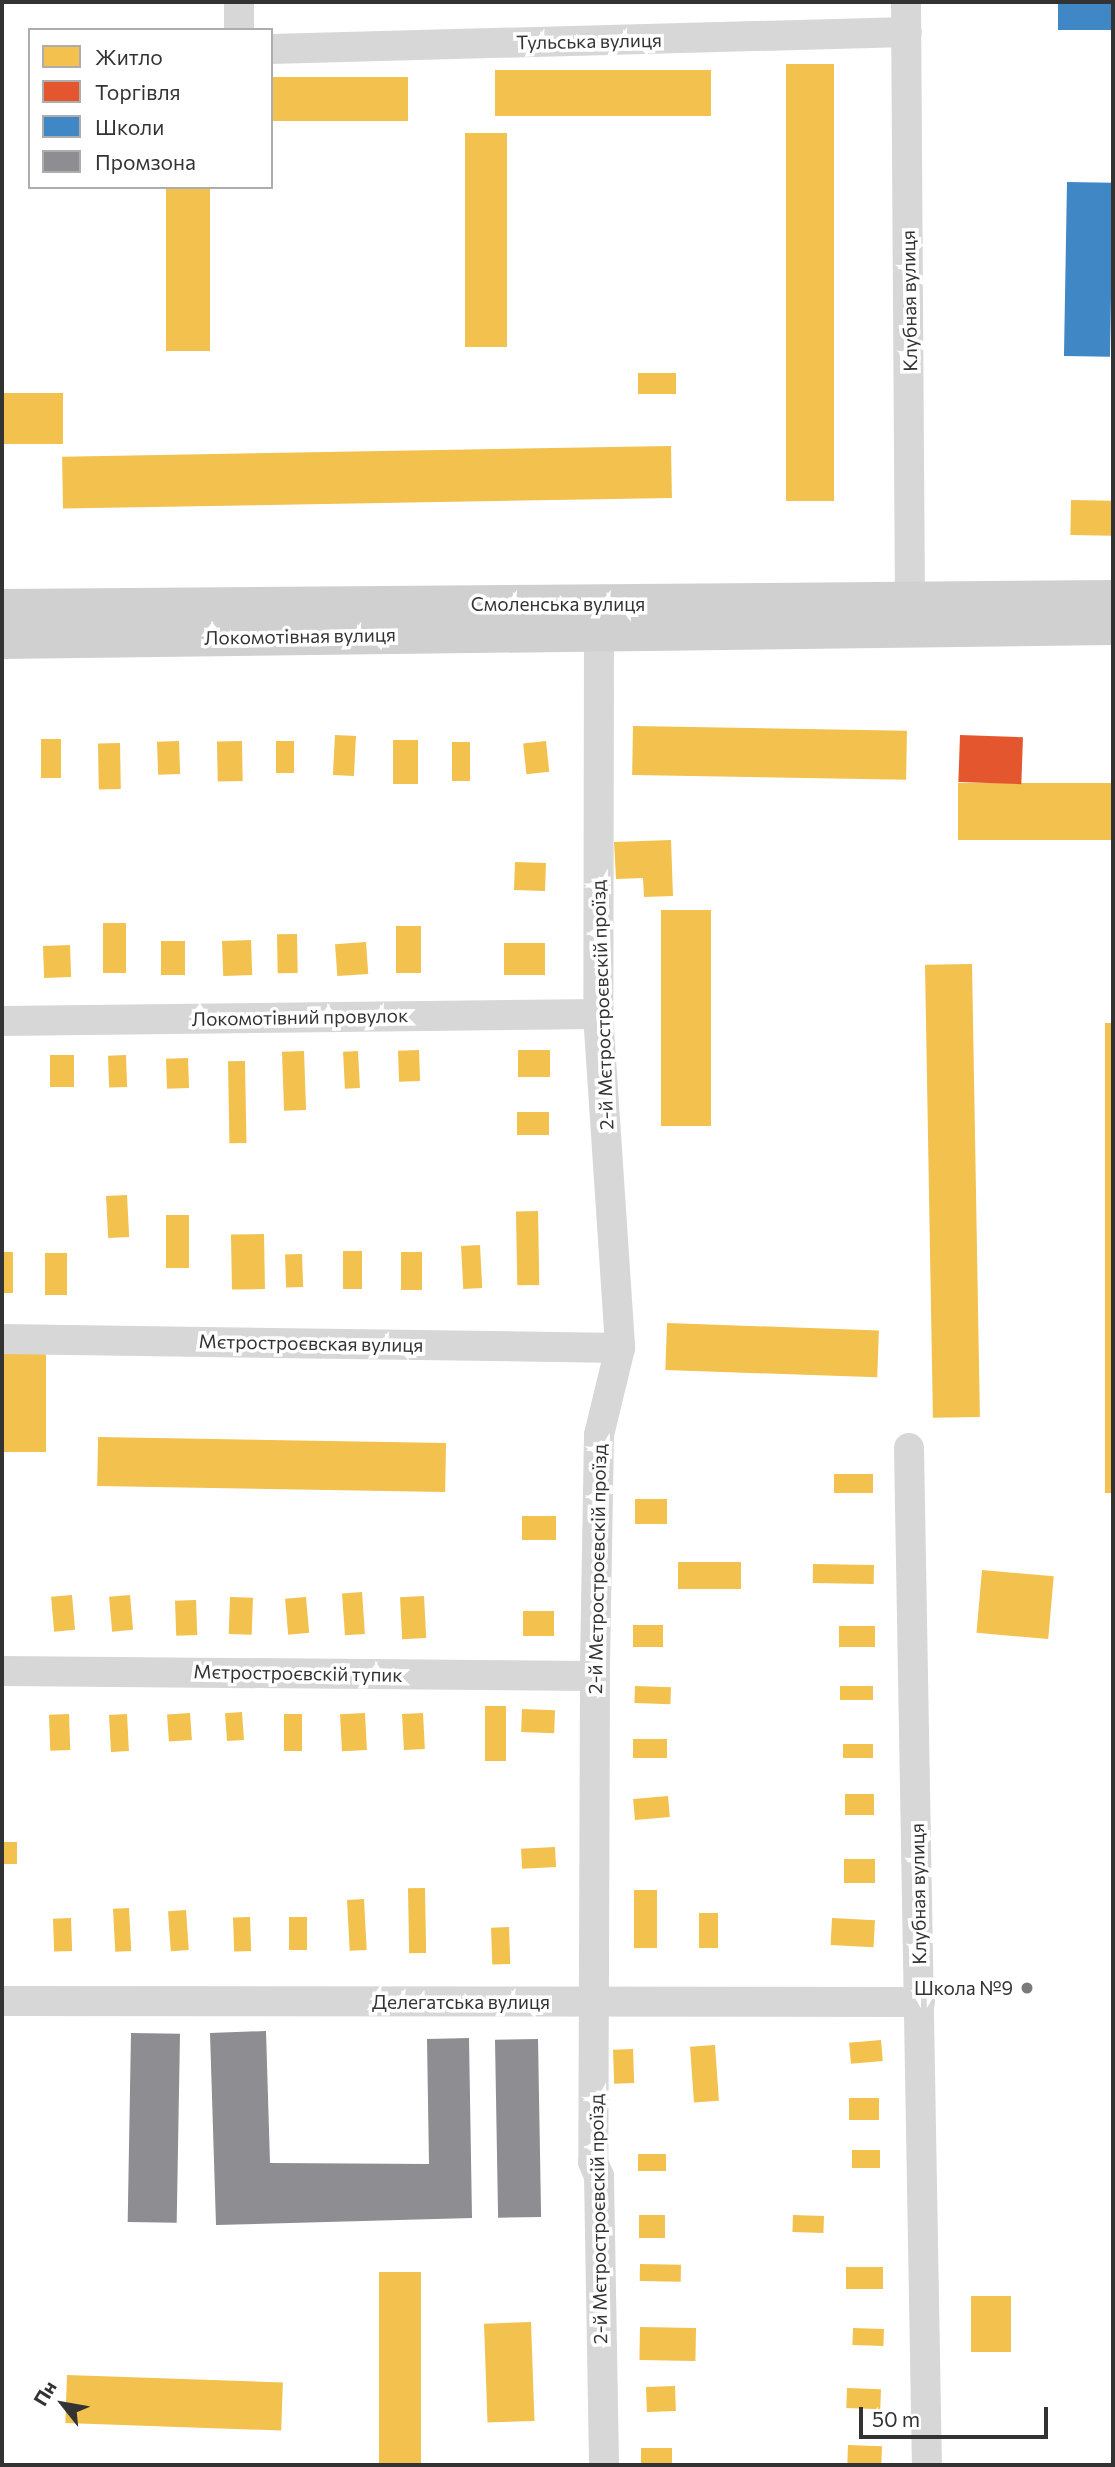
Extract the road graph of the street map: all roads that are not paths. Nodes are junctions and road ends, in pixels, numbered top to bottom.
1 (239, 2) edge
2 (906, 2) edge
3 (239, 28) edge
4 (907, 32) junction
5 (273, 49) edge
6 (1113, 599) edge
7 (910, 601) junction
8 (2, 608) edge
9 (1113, 626) edge
10 (599, 632) junction
11 (2, 640) edge
12 (598, 1014) junction
13 (2, 1021) edge
14 (2, 1339) edge
15 (620, 1348) junction
16 (909, 1448) dead end
17 (2, 1671) edge
18 (595, 1676) junction
19 (2, 2001) edge
20 (597, 2002) junction
21 (920, 2002) junction
22 (604, 2465) edge
23 (926, 2465) edge

1 - 3 street
2 - 4 street, Клубная вулиця
4 - 5 street, Тульська вулиця
4 - 7 street, Клубная вулиця
6 - 7 street, Смоленська вулиця
7 - 8 street, Смоленська вулиця
9 - 10 street, Смоленська вулиця
10 - 11 street, Локомотівная вулиця
10 - 12 street, 2-й Мєтростроєвскій проїзд
12 - 13 street, Локомотівний провулок
12 - 15 street, 2-й Мєтростроєвскій проїзд
14 - 15 street, Мєтростроєвская вулиця
15 - 18 street, 2-й Мєтростроєвскій проїзд
16 - 21 street, Клубная вулиця
17 - 18 street, Мєтростроєвскій тупик
18 - 20 street, 2-й Мєтростроєвскій проїзд
19 - 20 street, Делегатська вулиця
20 - 21 street, Делегатська вулиця
20 - 22 street, 2-й Мєтростроєвскій проїзд
21 - 23 street, Клубная вулиця

